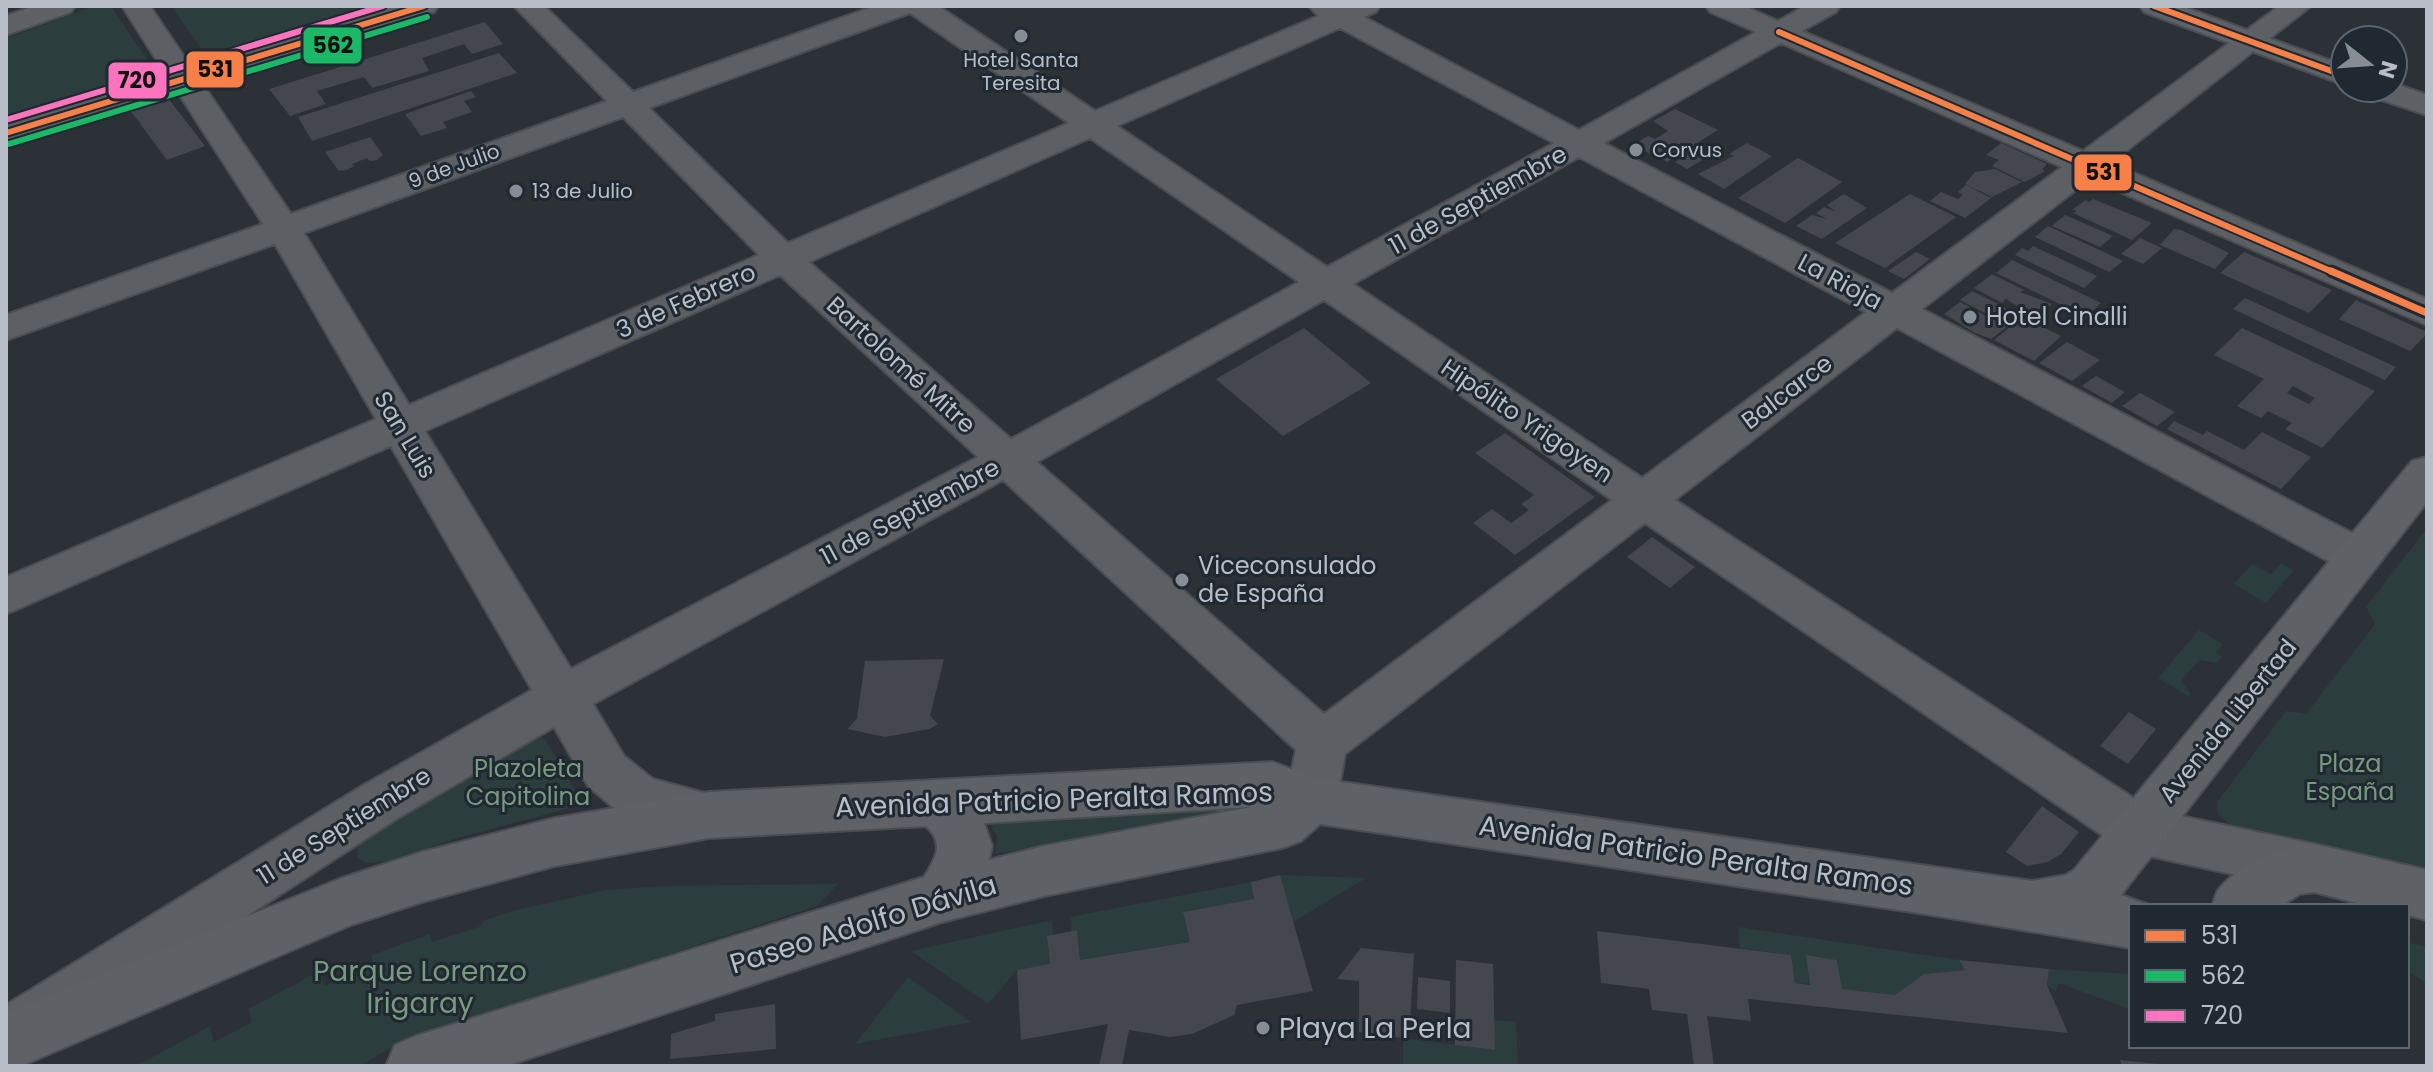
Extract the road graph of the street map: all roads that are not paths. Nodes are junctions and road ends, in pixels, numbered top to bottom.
1 (61, 6) edge
2 (136, 6) edge
3 (424, 6) edge
4 (528, 6) edge
5 (902, 6) edge
6 (919, 6) edge
7 (1720, 6) edge
8 (1826, 6) edge
9 (2154, 6) edge
10 (2297, 6) edge
11 (1343, 10) edge
12 (6, 26) edge
13 (1779, 32) junction
14 (2250, 41) junction
15 (2329, 70) edge
16 (187, 78) junction
17 (629, 104) junction
18 (1092, 125) junction
19 (6, 133) edge
20 (1580, 144) junction
21 (2086, 165) junction
22 (283, 228) junction
23 (783, 258) junction
24 (1325, 283) junction
25 (1895, 311) junction
26 (2427, 313) edge
27 (6, 328) edge
28 (399, 426) junction
29 (1007, 460) junction
30 (2427, 472) edge
31 (1643, 500) junction
32 (2359, 557) junction
33 (6, 596) edge
34 (561, 698) junction
35 (1322, 743) junction
36 (1311, 800) junction
37 (934, 801) junction
38 (709, 815) junction
39 (2140, 831) junction
40 (2314, 868) junction
41 (2427, 895) edge
42 (942, 897) junction
43 (1993, 899) junction
44 (2242, 904) edge
45 (2129, 922) edge
46 (6, 1041) edge
47 (416, 1066) edge

1 - 12 main road
2 - 16 street, San Luis
3 - 16 street
4 - 17 street, Bartolomé Mitre
5 - 17 street, 9 de Julio
6 - 18 street, Hipólito Yrigoyen
7 - 13 street
8 - 13 street, 11 de Septiembre
9 - 14 main road
10 - 14 street, Balcarce
11 - 18 street, 3 de Febrero
11 - 20 street, La Rioja
13 - 20 street, 11 de Septiembre
13 - 21 street
14 - 15 main road
14 - 21 street, Balcarce
16 - 19 street
16 - 22 street, San Luis
17 - 22 street, 9 de Julio
17 - 23 street, Bartolomé Mitre
18 - 23 street, 3 de Febrero
18 - 24 street, Hipólito Yrigoyen
20 - 24 street, 11 de Septiembre
20 - 25 street, La Rioja
21 - 25 street, Balcarce
21 - 26 street
22 - 27 street, 9 de Julio
22 - 28 street, San Luis
23 - 28 street, 3 de Febrero
23 - 29 street, Bartolomé Mitre
24 - 29 street, 11 de Septiembre
24 - 31 street, Hipólito Yrigoyen
25 - 31 street, Balcarce
25 - 32 street, La Rioja
28 - 33 street, 3 de Febrero
28 - 34 street, San Luis
29 - 34 street, 11 de Septiembre
29 - 35 street, Bartolomé Mitre
30 - 32 main road, Avenida Libertad
31 - 35 street, Balcarce
31 - 39 street, Hipólito Yrigoyen
32 - 39 main road, Avenida Libertad
34 - 38 street, San Luis
34 - 46 street, 11 de Septiembre
35 - 36 street
36 - 37 main road, Avenida Patricio Peralta Ramos
36 - 42 main road, Paseo Adolfo Dávila
36 - 43 main road, Avenida Patricio Peralta Ramos
37 - 38 main road, Avenida Patricio Peralta Ramos
37 - 42 main road
38 - 46 main road, Avenida Patricio Peralta Ramos
39 - 40 street
39 - 43 main road, Avenida Libertad
40 - 41 main road
40 - 44 main road
42 - 47 main road, Paseo Adolfo Dávila
43 - 45 main road, Avenida Patricio Peralta Ramos

